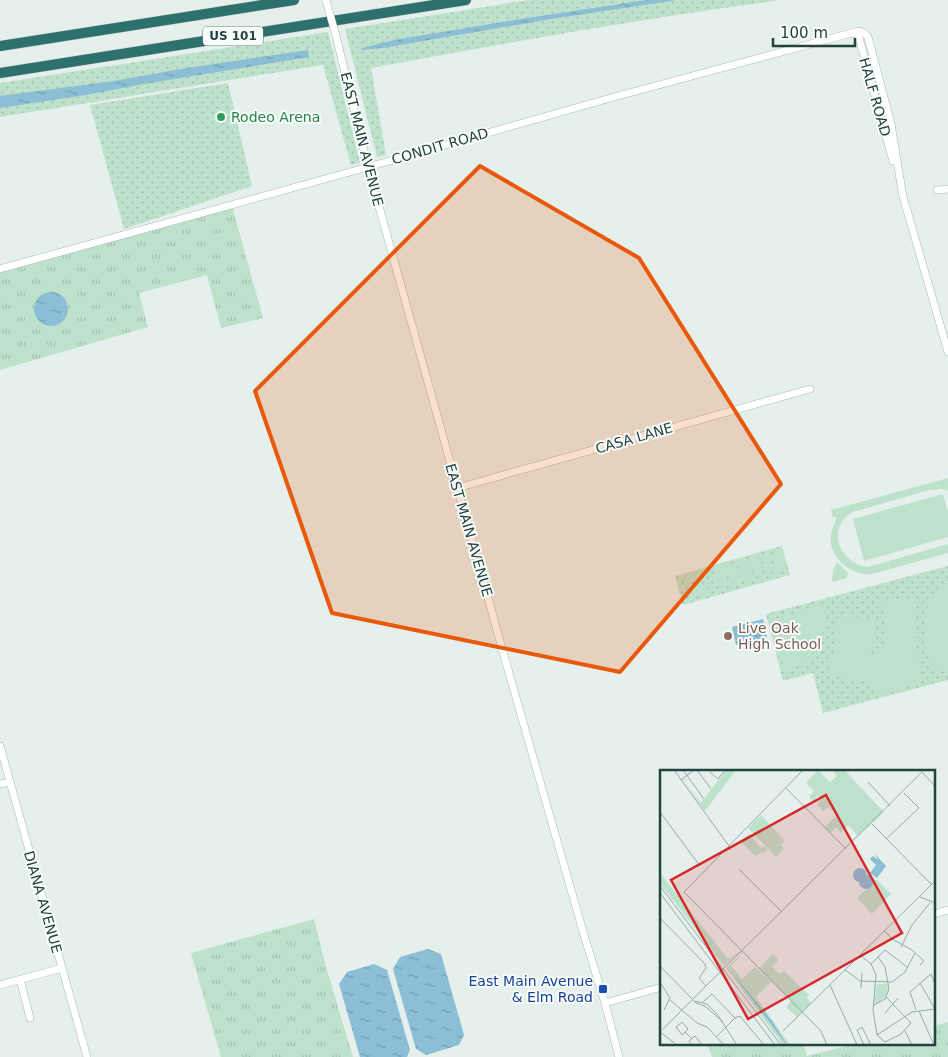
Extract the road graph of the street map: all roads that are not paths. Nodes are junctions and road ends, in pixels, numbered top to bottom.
1 (294, 0) edge
2 (326, 0) edge
3 (466, 0) edge
4 (852, 32) joint
5 (0, 46) edge
6 (0, 73) edge
7 (368, 167) junction
8 (948, 189) edge
9 (936, 190) dead end
10 (0, 269) edge
11 (948, 352) edge
12 (810, 389) dead end
13 (457, 488) junction
14 (0, 746) edge
15 (4, 772) edge
16 (10, 782) junction
17 (0, 784) edge
18 (62, 968) junction
19 (20, 979) junction
20 (0, 985) edge
21 (660, 988) edge
22 (605, 1003) junction
23 (30, 1018) dead end
24 (87, 1057) edge
25 (619, 1057) edge

1 - 5 highway, US 101
2 - 7 street, EAST MAIN AVENUE, bridge
3 - 6 highway, US 101
4 - 7 street, CONDIT ROAD
4 - 11 street, HALF ROAD
7 - 10 street, CONDIT ROAD
7 - 13 street, EAST MAIN AVENUE
8 - 9 street
12 - 13 street, CASA LANE
13 - 22 street, EAST MAIN AVENUE
14 - 15 street, DIANA AVENUE
15 - 16 street, DIANA AVENUE
16 - 17 street
16 - 18 street, DIANA AVENUE
18 - 19 street
18 - 24 street, DIANA AVENUE
19 - 20 street
19 - 23 street
21 - 22 street
22 - 25 street, EAST MAIN AVENUE

